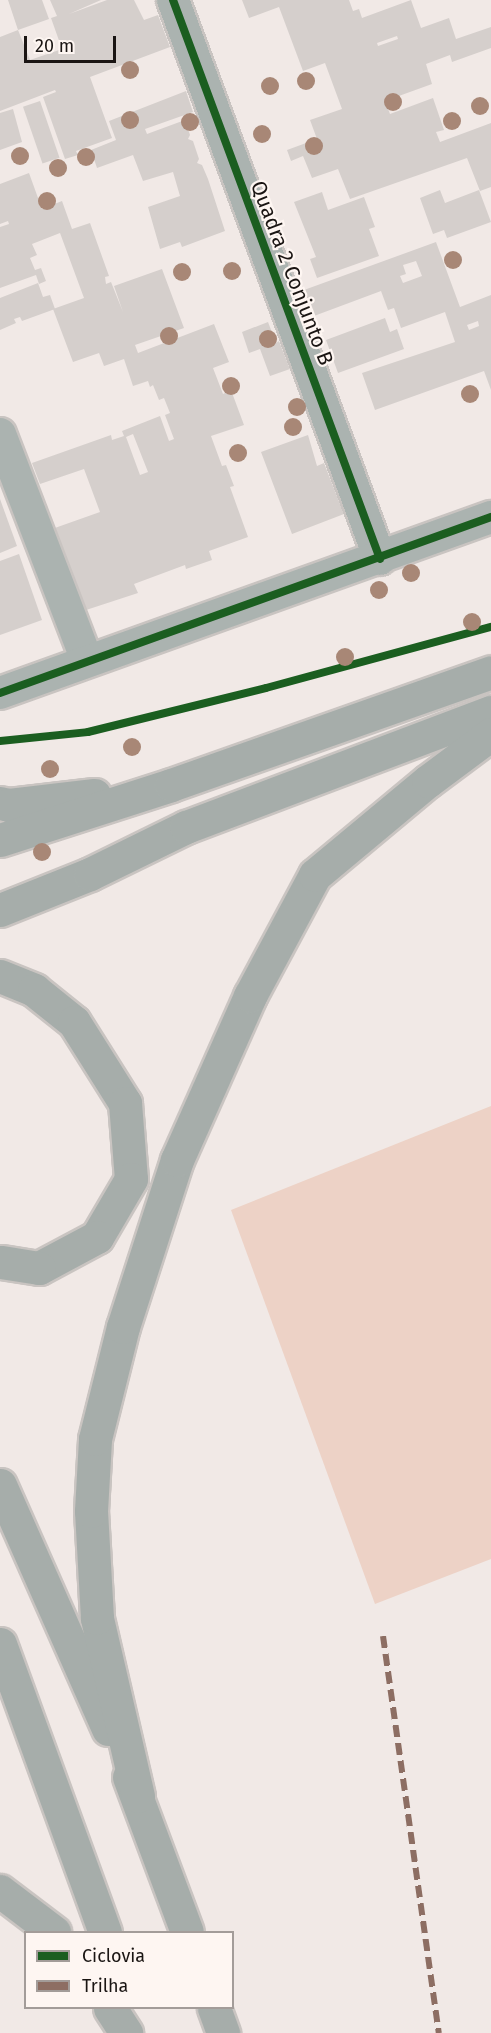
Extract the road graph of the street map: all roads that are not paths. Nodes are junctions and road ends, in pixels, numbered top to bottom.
1 (173, 0) edge
2 (0, 434) edge
3 (491, 517) edge
4 (380, 559) junction
5 (87, 661) junction
6 (491, 672) edge
7 (0, 693) edge
8 (491, 712) edge
9 (491, 735) edge
10 (171, 785) junction
11 (0, 803) edge
12 (0, 840) edge
13 (0, 910) edge
14 (0, 976) edge
15 (0, 1262) edge
16 (0, 1485) edge
17 (0, 1644) edge
18 (138, 1796) junction
19 (0, 1892) edge
20 (53, 1931) edge
21 (105, 1931) edge
22 (187, 1931) edge
23 (111, 2009) edge
24 (134, 2009) edge
25 (215, 2009) edge
26 (126, 2033) edge
27 (142, 2033) edge
28 (223, 2033) edge

1 - 4 street, Quadra 2 Conjunto B
2 - 5 street
3 - 4 street
4 - 5 street
5 - 7 street
6 - 10 main road
8 - 13 main road
9 - 18 main road
10 - 11 main road
10 - 12 main road
14 - 15 main road
16 - 18 main road
17 - 21 main road
18 - 22 main road
19 - 20 main road
23 - 26 main road
24 - 27 main road
25 - 28 main road

